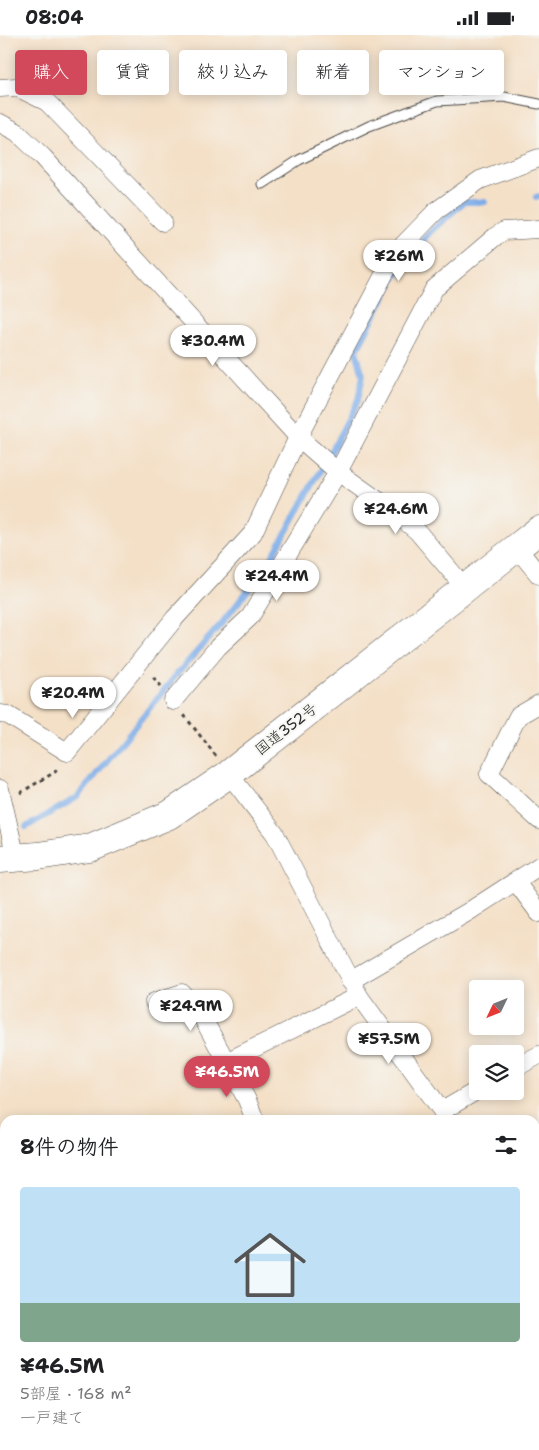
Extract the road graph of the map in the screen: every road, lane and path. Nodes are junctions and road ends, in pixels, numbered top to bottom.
1 (0, 88) edge
2 (539, 104) edge
3 (0, 123) edge
4 (539, 158) edge
5 (262, 184) dead end
6 (163, 222) dead end
7 (539, 229) edge
8 (298, 437) junction
9 (331, 465) junction
10 (539, 529) edge
11 (516, 547) junction
12 (539, 575) edge
13 (465, 588) junction
14 (173, 701) joint
15 (539, 705) edge
16 (0, 715) edge
17 (68, 752) junction
18 (229, 774) junction
19 (2, 796) edge
20 (539, 820) edge
21 (8, 859) edge
22 (539, 866) edge
23 (516, 882) junction
24 (539, 913) edge
25 (355, 988) junction
26 (154, 1002) dead end
27 (539, 1055) edge
28 (226, 1062) junction
29 (524, 1064) edge
30 (469, 1097) edge
31 (254, 1115) edge
32 (443, 1115) edge
33 (445, 1115) edge

1 - 6 street
2 - 5 lane
3 - 8 street
4 - 8 street
7 - 9 street
8 - 9 street
8 - 17 street
9 - 13 street
9 - 14 street
10 - 11 highway, 国道352号
11 - 12 street
11 - 13 highway, 国道352号
13 - 18 highway, 国道352号
14 - 18 path
15 - 20 street
16 - 17 street
17 - 19 path
18 - 21 highway, 国道352号
18 - 25 street
19 - 21 street
22 - 23 street
23 - 24 street
23 - 25 street
25 - 28 street
25 - 32 street
26 - 28 street
27 - 29 street
28 - 31 street
30 - 33 street

